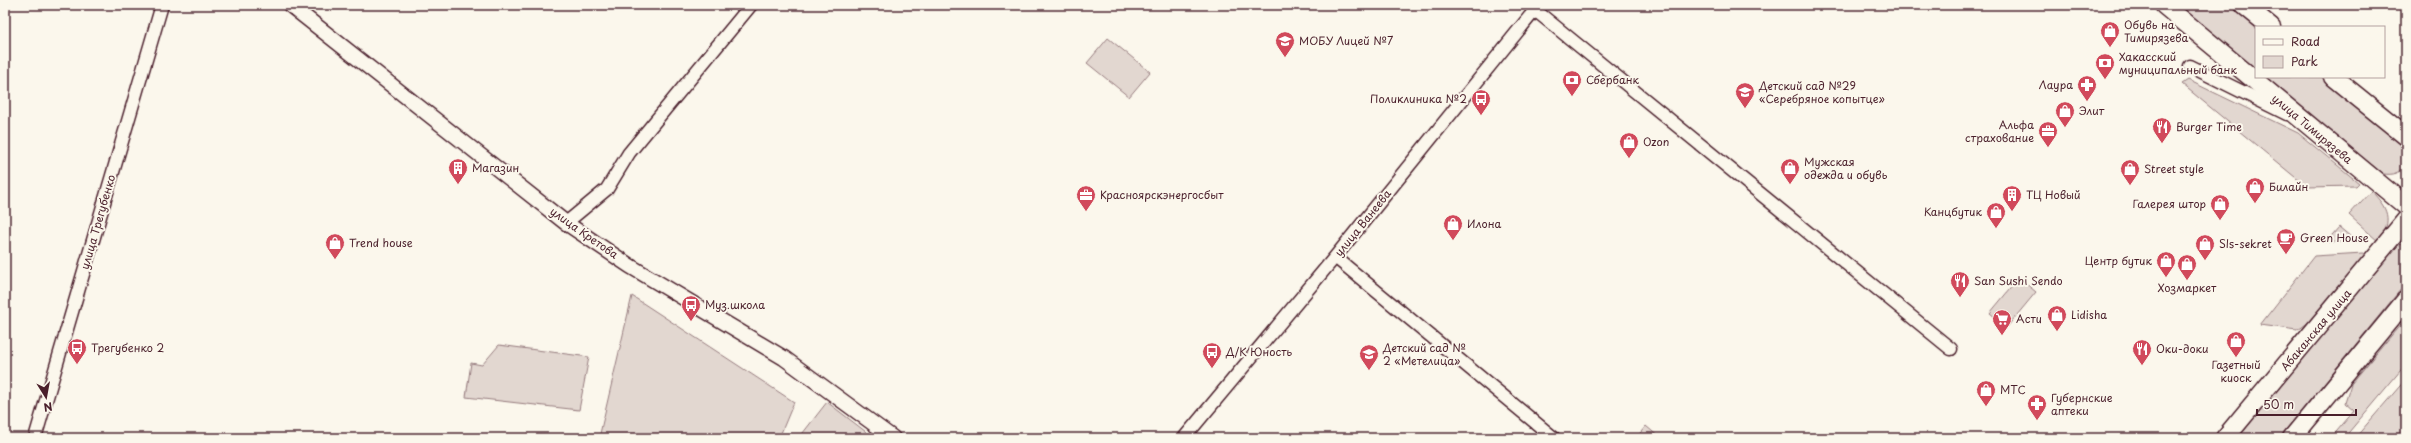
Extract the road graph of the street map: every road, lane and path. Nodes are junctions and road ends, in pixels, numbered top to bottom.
1 (162, 5) edge
2 (290, 5) edge
3 (751, 5) edge
4 (2164, 5) edge
5 (2244, 5) edge
6 (1537, 8) edge
7 (2270, 26) edge
8 (2190, 66) dead end
9 (2334, 78) edge
10 (2308, 124) junction
11 (2406, 136) edge
12 (2406, 206) edge
13 (2406, 220) edge
14 (566, 223) junction
15 (1335, 257) junction
16 (2406, 300) edge
17 (1951, 349) dead end
18 (35, 438) edge
19 (893, 438) edge
20 (1184, 438) edge
21 (1554, 438) edge
22 (2225, 438) edge
23 (2292, 438) edge

1 - 18 street, улица Трегубенко
2 - 14 street, улица Кретова
3 - 14 street
4 - 10 main road, улица Тимирязева
5 - 7 main road
6 - 15 street, улица Ванеева
6 - 17 street
8 - 10 street
9 - 11 main road
10 - 12 main road, улица Тимирязева
13 - 22 main road, Абаканская улица
14 - 19 street, улица Кретова
15 - 20 street, улица Ванеева
15 - 21 street
16 - 23 main road

